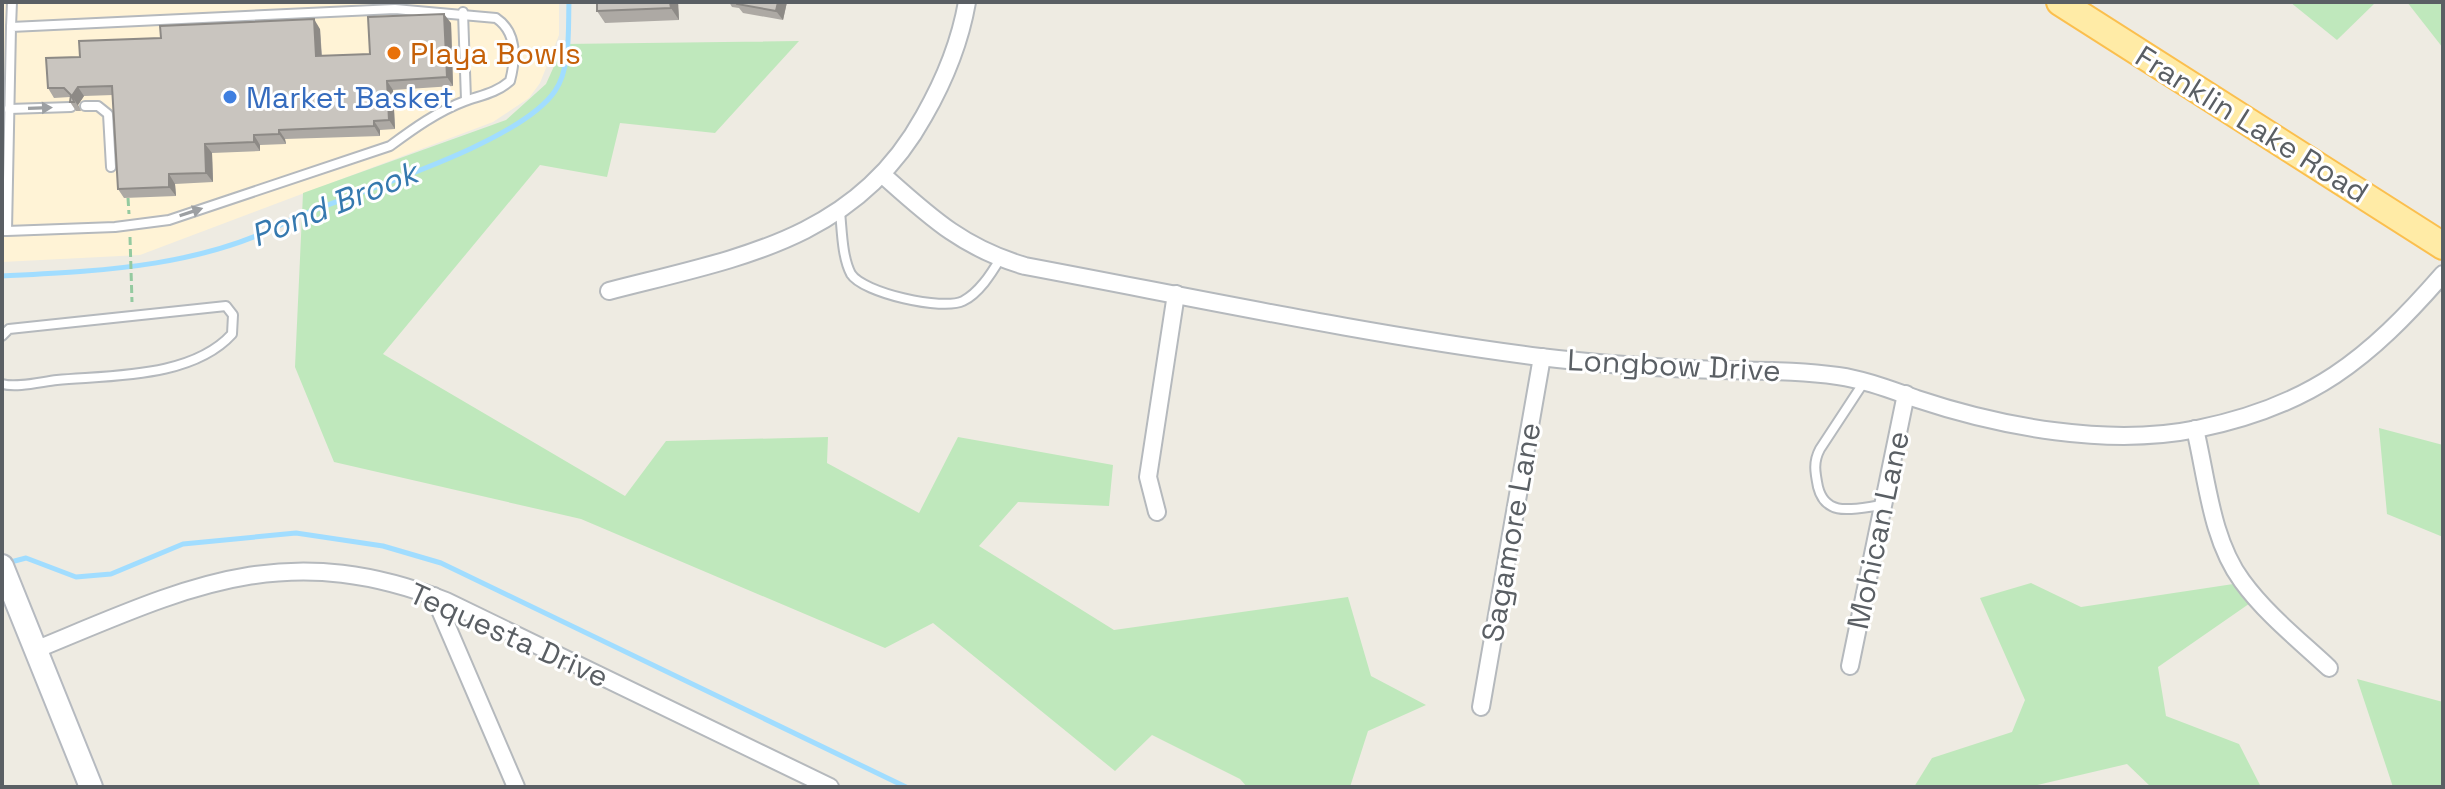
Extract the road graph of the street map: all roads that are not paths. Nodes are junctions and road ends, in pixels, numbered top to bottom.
1 (12, 2) edge
2 (967, 2) edge
3 (2060, 2) edge
4 (353, 6) edge
5 (394, 6) edge
6 (463, 12) junction
7 (11, 27) junction
8 (466, 100) junction
9 (85, 106) dead end
10 (71, 107) edge
11 (9, 109) junction
12 (111, 167) dead end
13 (883, 175) junction
14 (840, 212) junction
15 (4, 231) edge
16 (2443, 246) edge
17 (1000, 259) junction
18 (2443, 274) edge
19 (609, 291) dead end
20 (1176, 294) junction
21 (2, 336) edge
22 (1542, 357) junction
23 (1864, 381) junction
24 (2, 384) edge
25 (1906, 394) junction
26 (2195, 429) junction
27 (1883, 505) junction
28 (1157, 512) dead end
29 (5, 574) edge
30 (434, 596) junction
31 (35, 650) junction
32 (1850, 666) dead end
33 (2329, 668) dead end
34 (1481, 707) dead end
35 (91, 787) edge
36 (516, 787) edge
37 (830, 787) edge

1 - 7 lane
2 - 13 street
3 - 16 main road, Franklin Lake Road
4 - 5 lane
4 - 7 lane
5 - 6 lane
6 - 8 lane
6 - 8 lane
7 - 11 lane
15 -> 8 lane
9 - 12 lane
11 -> 10 lane
11 - 15 lane
13 - 14 street
13 - 17 street, Longbow Drive
14 - 17 lane
14 - 19 street
17 - 20 street, Longbow Drive
18 - 26 street, Longbow Drive
20 - 22 street, Longbow Drive
20 - 28 street
21 - 24 lane
22 - 23 street, Longbow Drive
22 - 34 street, Sagamore Lane
23 - 25 street, Longbow Drive
23 - 27 lane
25 - 26 street, Longbow Drive
25 - 27 street, Mohican Lane
26 - 33 street
27 - 32 street, Mohican Lane
29 - 31 main road
30 - 31 street, Tequesta Drive
30 - 36 street
30 - 37 street, Tequesta Drive
31 - 35 main road

